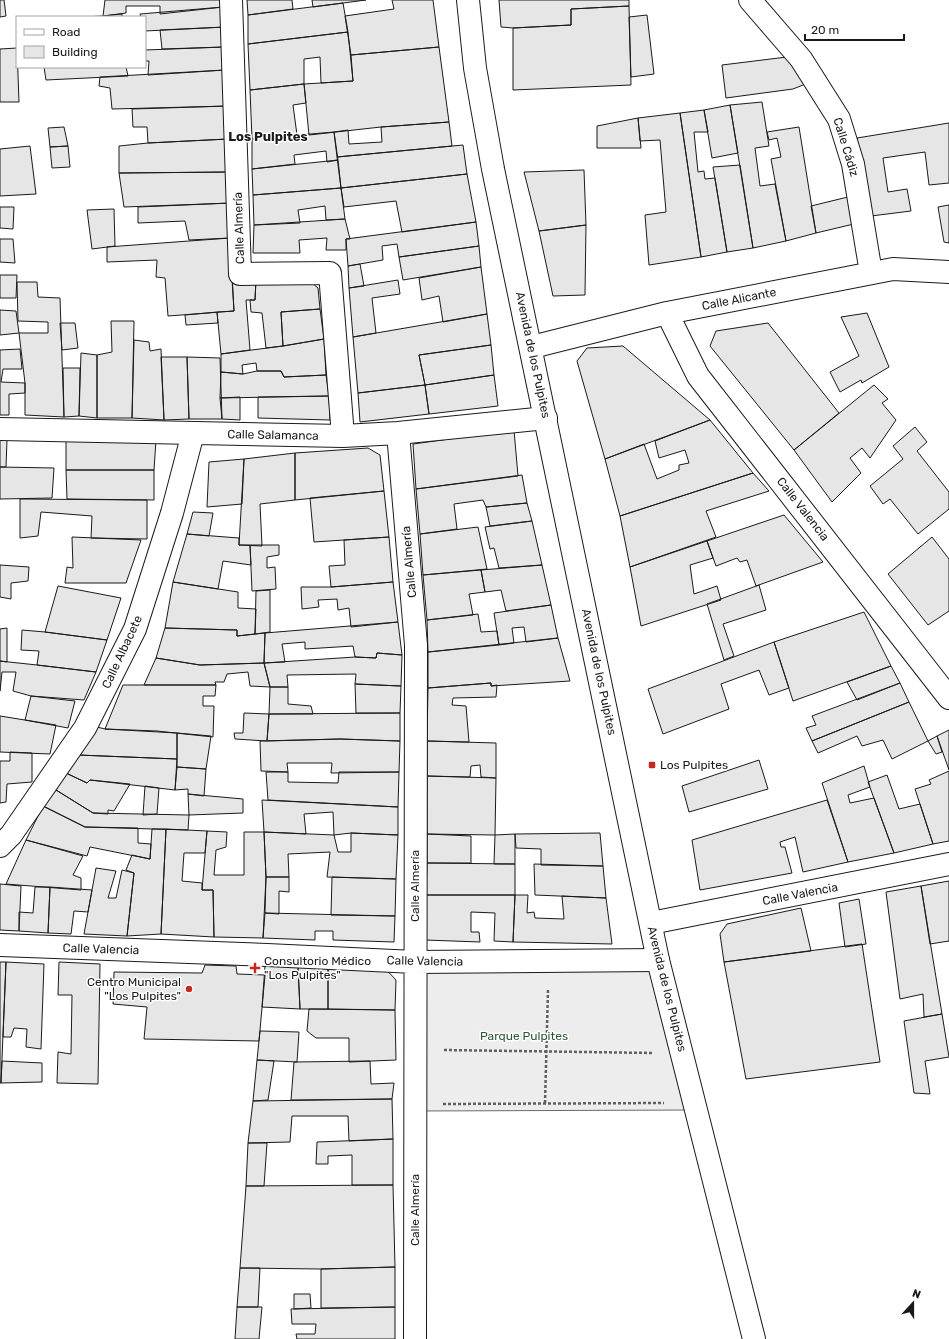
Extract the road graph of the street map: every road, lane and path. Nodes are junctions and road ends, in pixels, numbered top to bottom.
1 (231, 0) edge
2 (468, 0) edge
3 (750, 0) edge
4 (949, 272) edge
5 (871, 274) junction
6 (667, 314) junction
7 (532, 347) junction
8 (546, 418) junction
9 (0, 429) edge
10 (193, 433) junction
11 (398, 433) junction
12 (343, 436) junction
13 (949, 698) edge
14 (0, 846) edge
15 (949, 864) edge
16 (651, 924) junction
17 (0, 945) edge
18 (658, 960) junction
19 (549, 961) junction
20 (415, 962) junction
21 (415, 1049) junction
22 (547, 1051) junction
23 (682, 1054) junction
24 (544, 1103) junction
25 (694, 1103) junction
26 (415, 1104) junction
27 (414, 1339) edge
28 (754, 1339) edge

1 - 12 street, Calle Almería
2 - 7 street, Avenida de los Pulpites
3 - 5 street, Calle Cádiz
4 - 5 street, Calle Alicante
5 - 6 street, Calle Alicante
6 - 7 street, Calle Alicante
6 - 13 street, Calle Valencia
7 - 8 street, Avenida de los Pulpites
8 - 11 street, Calle Salamanca
8 - 16 street, Avenida de los Pulpites
9 - 10 street, Calle Salamanca
10 - 12 street, Calle Salamanca
10 - 14 street, Calle Albacete
11 - 12 street, Calle Salamanca
11 - 20 street, Calle Almería
15 - 16 street, Calle Valencia
16 - 18 street, Avenida de los Pulpites
17 - 20 street, Calle Valencia
18 - 19 street, Calle Valencia
18 - 23 street, Avenida de los Pulpites
19 - 20 street, Calle Valencia
19 - 22 path
20 - 21 street, Calle Almería
21 - 22 path
21 - 26 street, Calle Almería
22 - 23 path
22 - 24 path
23 - 25 street, Avenida de los Pulpites
24 - 25 path
24 - 26 path
25 - 28 street, Avenida de los Pulpites
26 - 27 street, Calle Almería

